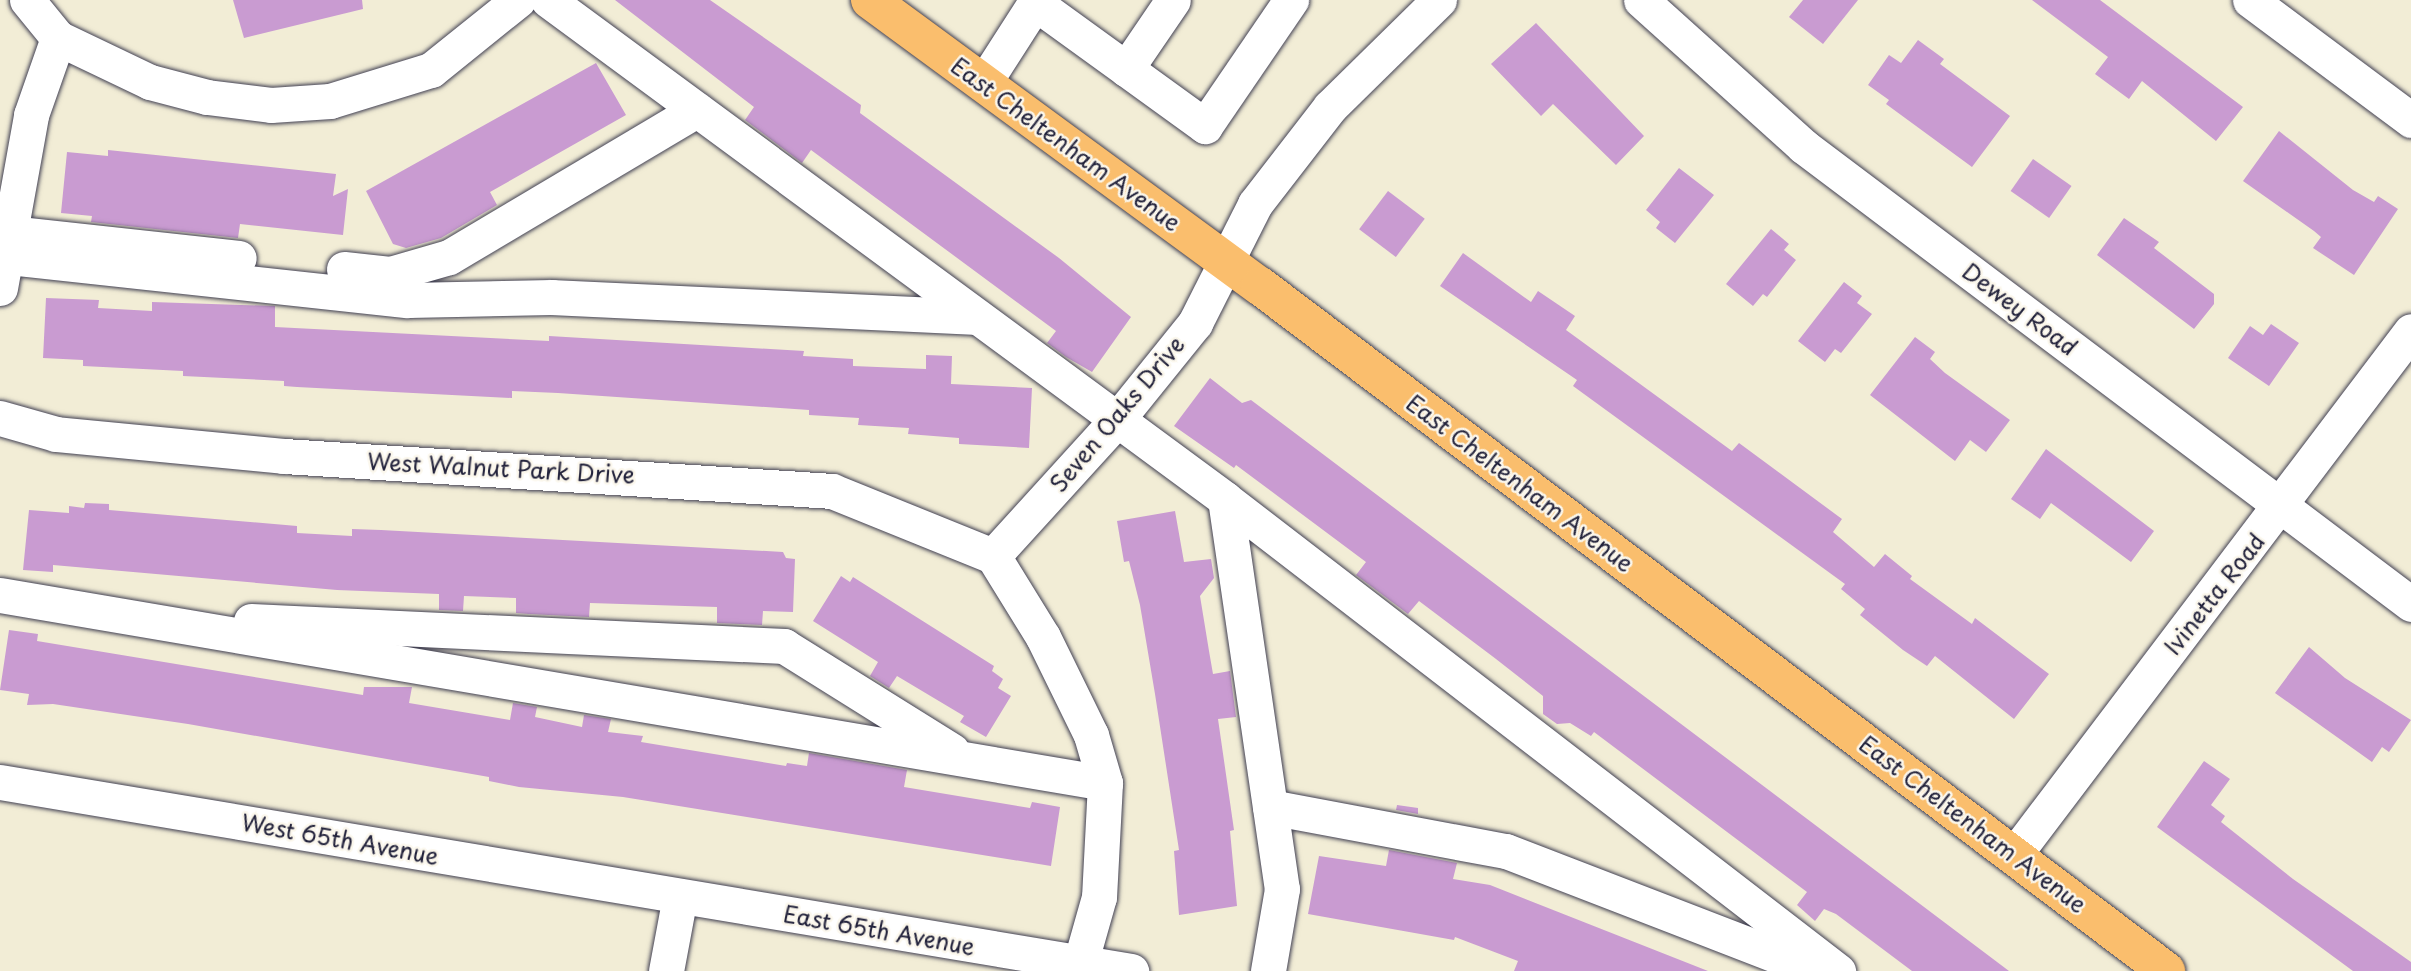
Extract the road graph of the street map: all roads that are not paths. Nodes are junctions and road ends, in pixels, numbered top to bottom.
1 (27, 0) edge
2 (519, 0) edge
3 (548, 0) edge
4 (870, 0) edge
5 (1173, 0) edge
6 (1291, 0) edge
7 (1439, 0) edge
8 (1641, 0) edge
9 (2250, 0) edge
10 (1051, 6) edge
11 (58, 38) junction
12 (1126, 69) junction
13 (983, 84) junction
14 (697, 110) junction
15 (2411, 120) edge
16 (4, 259) edge
17 (1226, 261) junction
18 (977, 317) junction
19 (2411, 331) edge
20 (0, 418) edge
21 (1116, 421) junction
22 (1224, 499) junction
23 (2282, 507) junction
24 (993, 556) junction
25 (0, 595) edge
26 (2411, 604) edge
27 (112, 615) junction
28 (967, 760) junction
29 (0, 782) edge
30 (1105, 783) junction
31 (1270, 807) junction
32 (2014, 855) junction
33 (680, 896) junction
34 (1079, 968) edge
35 (666, 971) edge
36 (1131, 971) edge
37 (1268, 971) edge
38 (1838, 971) edge
39 (2166, 971) edge

1 - 11 street
2 - 11 street
3 - 14 street
4 - 13 highway, East Cheltenham Avenue
5 - 12 street
6 - 12 street
7 - 17 street, Seven Oaks Drive
8 - 23 street, Dewey Road
9 - 15 street
10 - 12 street
10 - 13 street
11 - 16 street
13 - 17 highway, East Cheltenham Avenue
14 - 16 street
14 - 18 street
16 - 18 street
17 - 21 street, Seven Oaks Drive
17 - 32 highway, East Cheltenham Avenue
18 - 21 street
19 - 23 street, Ivinetta Road
20 - 24 street, West Walnut Park Drive
21 - 22 street
21 - 24 street, Seven Oaks Drive
22 - 31 street
22 - 38 street
23 - 26 street, Dewey Road
23 - 32 street, Ivinetta Road
24 - 30 street
25 - 27 street
27 - 28 street
27 - 28 street
28 - 30 street
29 - 33 street, West 65th Avenue
30 - 34 street
31 - 37 street
31 - 38 street
32 - 39 highway, East Cheltenham Avenue
33 - 34 street, East 65th Avenue
33 - 35 street
34 - 36 street, East 65th Avenue

